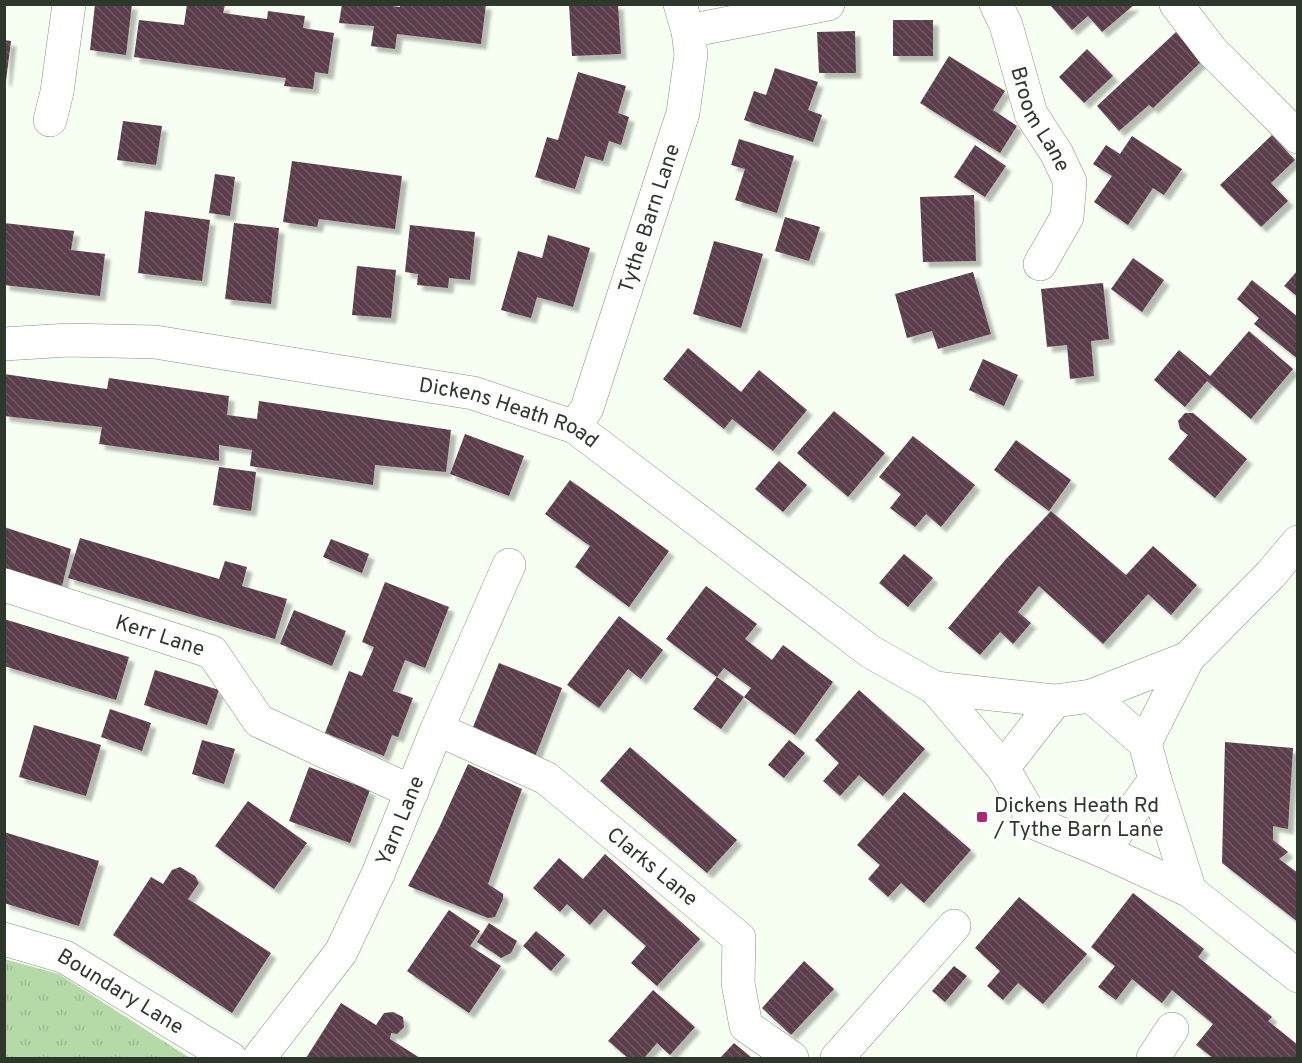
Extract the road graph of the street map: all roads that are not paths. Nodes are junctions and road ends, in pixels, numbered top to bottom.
1 (69, 4) edge
2 (828, 4) edge
3 (996, 4) edge
4 (1176, 4) edge
5 (684, 18) edge
6 (50, 120) dead end
7 (1298, 137) edge
8 (1040, 264) dead end
9 (4, 344) edge
10 (574, 427) junction
11 (1298, 542) edge
12 (509, 564) dead end
13 (4, 585) edge
14 (1188, 657) junction
15 (934, 688) junction
16 (1091, 696) junction
17 (1055, 701) junction
18 (437, 729) junction
19 (1145, 743) junction
20 (1003, 768) junction
21 (1155, 780) junction
22 (412, 792) junction
23 (1103, 851) junction
24 (1190, 891) junction
25 (954, 926) dead end
26 (4, 939) edge
27 (1298, 976) edge
28 (1172, 1029) dead end
29 (230, 1059) edge
30 (259, 1059) edge
31 (792, 1059) edge
32 (837, 1059) edge
33 (1153, 1059) edge

1 - 6 street
2 - 5 street
3 - 8 street, Broom Lane
4 - 7 street
5 - 10 street, Tythe Barn Lane
9 - 10 street, Dickens Heath Road
10 - 15 street, Dickens Heath Road
11 - 14 street
12 - 18 street, Yarn Lane
13 - 22 street, Kerr Lane
14 - 16 street
14 - 19 street
15 - 17 street, Dickens Heath Road
15 - 20 street, Dickens Heath Road
16 - 17 street
16 - 19 street
17 - 20 street
18 - 22 street, Yarn Lane
18 - 31 street, Clarks Lane
19 - 21 street
20 - 23 street
21 - 23 street
21 - 24 street
22 - 30 street, Yarn Lane
23 - 24 street
24 - 27 street
25 - 32 street
26 - 29 street, Boundary Lane
28 - 33 street

